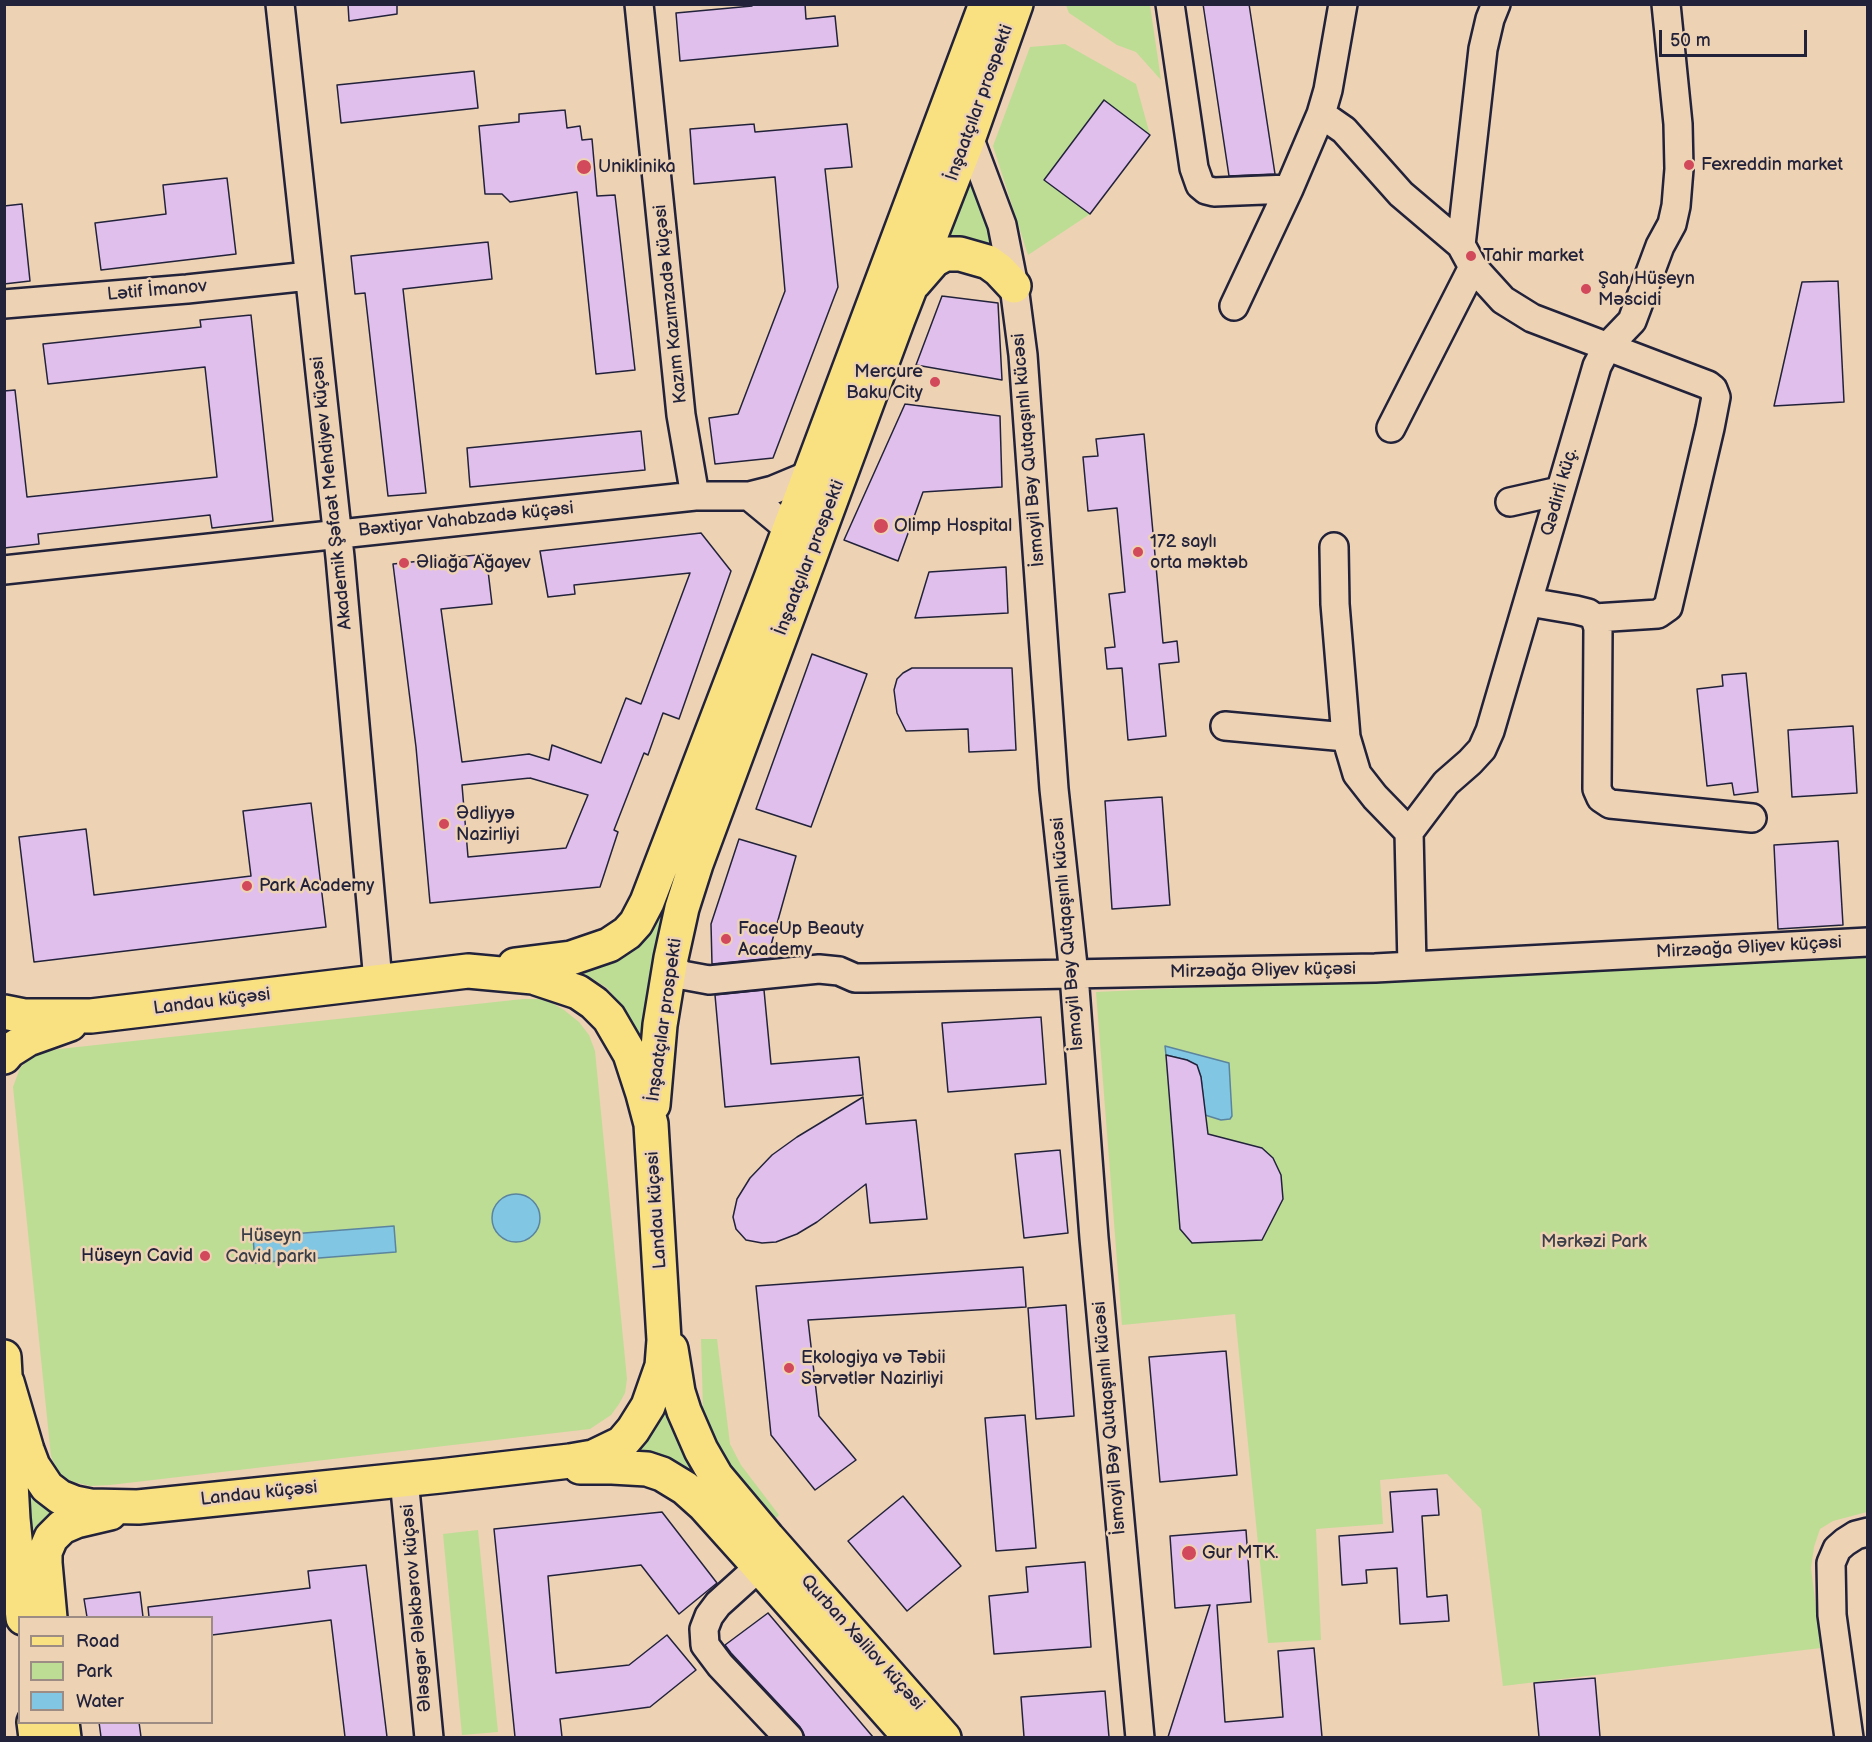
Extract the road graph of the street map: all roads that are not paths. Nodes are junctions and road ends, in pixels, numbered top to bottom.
1 (280, 4) edge
2 (639, 4) edge
3 (986, 4) edge
4 (1016, 4) edge
5 (1170, 4) edge
6 (1343, 4) edge
7 (1496, 4) edge
8 (1666, 4) edge
9 (1321, 114) junction
10 (969, 137) junction
11 (1289, 189) junction
12 (1467, 256) junction
13 (309, 276) junction
14 (1014, 286) junction
15 (911, 287) junction
16 (4, 304) edge
17 (1234, 306) dead end
18 (1607, 347) junction
19 (1391, 428) dead end
20 (809, 475) junction
21 (1559, 491) junction
22 (695, 496) junction
23 (750, 496) junction
24 (1510, 502) dead end
25 (789, 529) junction
26 (337, 534) junction
27 (1334, 547) dead end
28 (4, 570) edge
29 (1528, 602) junction
30 (1595, 618) junction
31 (1225, 726) dead end
32 (1346, 737) junction
33 (1752, 818) dead end
34 (1409, 832) junction
35 (1868, 942) edge
36 (671, 958) junction
37 (1412, 966) junction
38 (468, 971) junction
39 (1074, 975) junction
40 (378, 981) junction
41 (4, 1012) edge
42 (91, 1017) junction
43 (4, 1057) edge
44 (651, 1124) junction
45 (663, 1303) junction
46 (6, 1369) edge
47 (494, 1469) junction
48 (404, 1479) junction
49 (138, 1507) junction
50 (1868, 1532) edge
51 (769, 1558) junction
52 (23, 1616) edge
53 (50, 1616) edge
54 (429, 1737) edge
55 (789, 1737) edge
56 (911, 1737) edge
57 (944, 1737) edge
58 (1140, 1737) edge
59 (1849, 1737) edge

1 - 13 street, Akademik Şəfaət Mehdiyev küçəsi
2 - 22 street, Kazım Kazımzadə küçəsi
3 - 20 main road, İnşaatçılar prospekti
4 - 10 main road, İnşaatçılar prospekti
5 - 11 street
6 - 9 street
7 - 12 street
8 - 18 street, Qədirli küç.
9 - 11 street
9 - 12 street
10 - 14 street, İsmayil Bəy Qutqaşınlı kücəsi
10 - 15 main road, İnşaatçılar prospekti
11 - 17 street
12 - 18 street
12 - 19 street
13 - 16 street, Lətif İmanov
13 - 26 street, Akademik Şəfaət Mehdiyev küçəsi
14 - 15 main road
14 - 39 street, İsmayil Bəy Qutqaşınlı kücəsi
15 - 36 main road, İnşaatçılar prospekti
18 - 21 street, Qədirli küç.
18 - 30 street
20 - 23 street, Bəxtiyar Vahabzadə küçəsi
20 - 25 main road, İnşaatçılar prospekti
21 - 24 street
21 - 29 street, Qədirli küç.
22 - 23 street, Bəxtiyar Vahabzadə küçəsi
22 - 26 street, Bəxtiyar Vahabzadə küçəsi
23 - 25 street
25 - 38 main road, İnşaatçılar prospekti
26 - 28 street, Bəxtiyar Vahabzadə küçəsi
26 - 40 street, Akademik Şəfaət Mehdiyev küçəsi
27 - 32 street
29 - 30 street
29 - 34 street, Qədirli küç.
30 - 33 street
31 - 32 street
32 - 34 street
34 - 37 street
35 - 37 street, Mirzəağa Əliyev küçəsi
36 - 39 street, Mirzəağa Əliyev küçəsi
36 - 44 main road, İnşaatçılar prospekti
37 - 39 street, Mirzəağa Əliyev küçəsi
38 - 40 main road, Landau küçəsi
38 - 44 main road, Landau küçəsi
39 - 58 street, İsmayil Bəy Qutqaşınlı kücəsi
40 - 42 main road, Landau küçəsi
41 - 42 main road
42 - 43 main road
44 - 45 main road, Landau küçəsi
45 - 47 main road, Landau küçəsi
45 - 51 main road
46 - 49 main road
46 - 52 main road
47 - 48 main road, Landau küçəsi
47 - 51 main road
48 - 49 main road, Landau küçəsi
48 - 54 street, Ələsgər Ələkbərov küçəsi
49 - 53 main road
50 - 59 street
51 - 55 street
51 - 56 main road, Qurban Xəlilov küçəsi
51 - 57 main road, Qurban Xəlilov küçəsi

